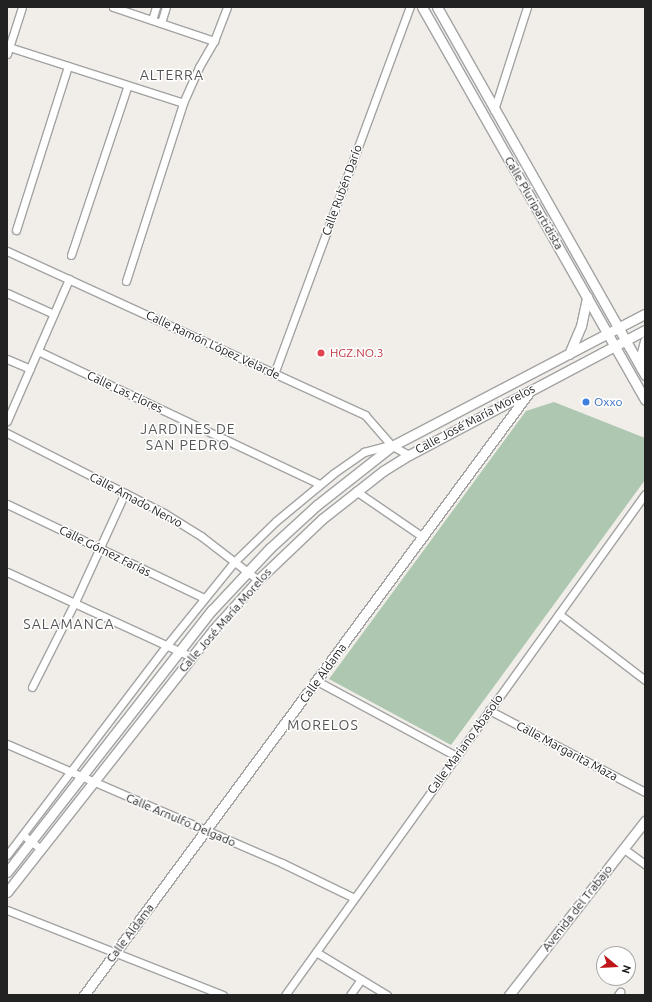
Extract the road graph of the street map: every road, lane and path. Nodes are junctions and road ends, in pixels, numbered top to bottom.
1 (22, 7) edge
2 (113, 7) edge
3 (156, 7) edge
4 (166, 7) edge
5 (227, 7) edge
6 (410, 7) edge
7 (422, 7) edge
8 (437, 7) edge
9 (526, 7) edge
10 (152, 20) junction
11 (161, 23) junction
12 (214, 41) junction
13 (8, 50) edge
14 (68, 66) junction
15 (128, 85) junction
16 (183, 103) junction
17 (494, 110) junction
18 (16, 230) dead end
19 (7, 251) edge
20 (71, 255) dead end
21 (69, 279) junction
22 (126, 281) dead end
23 (7, 293) edge
24 (587, 297) junction
25 (54, 314) junction
26 (645, 314) edge
27 (617, 328) junction
28 (645, 330) edge
29 (608, 333) junction
30 (624, 340) junction
31 (645, 341) edge
32 (614, 345) junction
33 (38, 351) junction
34 (569, 354) junction
35 (643, 355) edge
36 (7, 359) edge
37 (30, 369) junction
38 (643, 372) edge
39 (274, 374) junction
40 (532, 388) junction
41 (645, 400) edge
42 (7, 421) edge
43 (7, 433) edge
44 (392, 446) junction
45 (409, 455) junction
46 (319, 484) junction
47 (356, 491) junction
48 (125, 493) junction
49 (645, 494) edge
50 (7, 504) edge
51 (423, 537) junction
52 (100, 548) junction
53 (235, 561) junction
54 (248, 571) junction
55 (7, 572) edge
56 (258, 580) junction
57 (204, 598) junction
58 (75, 602) junction
59 (558, 614) junction
60 (167, 645) junction
61 (179, 651) junction
62 (192, 657) junction
63 (645, 680) edge
64 (317, 681) junction
65 (32, 687) dead end
66 (128, 696) junction
67 (138, 703) junction
68 (489, 710) junction
69 (100, 732) junction
70 (110, 739) junction
71 (7, 744) edge
72 (456, 756) junction
73 (70, 772) junction
74 (81, 777) junction
75 (93, 783) junction
76 (645, 792) edge
77 (645, 821) edge
78 (207, 830) junction
79 (23, 835) junction
80 (31, 841) junction
81 (624, 848) junction
82 (41, 849) junction
83 (7, 855) edge
84 (645, 864) edge
85 (7, 872) edge
86 (7, 892) edge
87 (354, 898) junction
88 (7, 910) edge
89 (316, 952) junction
90 (116, 953) junction
91 (361, 979) junction
92 (84, 995) edge
93 (223, 995) edge
94 (285, 995) edge
95 (350, 995) edge
96 (387, 995) edge
97 (509, 995) edge

1 - 13 street
2 - 10 street
3 - 10 street
4 - 11 street
5 - 12 street
6 - 39 street, Calle Rubén Darío
7 - 24 street, Calle Pluripartidista
8 - 17 street, Calle Pluripartidista
9 - 17 street
10 - 11 street
11 - 12 street
12 - 16 street
13 - 14 street
14 - 15 street
14 - 18 street
15 - 16 street
15 - 20 street
16 - 22 street
17 - 27 street, Calle Pluripartidista
19 - 21 street, Calle Ramón López Velarde
21 - 25 street
21 - 39 street, Calle Ramón López Velarde
23 - 25 street
24 - 29 street, Calle Pluripartidista
24 - 34 street
25 - 33 street
26 - 27 street, Calle José María Morelos
27 - 29 street, Calle José María Morelos
27 - 30 street, Calle Pluripartidista
28 - 30 street, Calle José María Morelos
29 - 32 street, Calle Pluripartidista
29 - 34 street, Calle José María Morelos
30 - 32 street, Calle José María Morelos
30 - 38 street, Calle Pluripartidista
31 - 35 street
32 - 40 street, Calle José María Morelos
32 - 41 street, Calle Pluripartidista
33 - 37 street
33 - 46 street, Calle Las Flores
34 - 44 street, Calle José María Morelos
35 - 38 street
36 - 37 street
37 - 42 street
39 - 44 street, Calle Ramón López Velarde
40 - 45 street, Calle José María Morelos
40 - 51 street, Calle Aldama
43 - 48 street, Calle Amado Nervo
44 - 45 street, Calle Ramón López Velarde
44 - 46 street
44 - 54 street, Calle José María Morelos
45 - 47 street, Calle José María Morelos
46 - 53 street
47 - 51 street
47 - 56 street, Calle José María Morelos
48 - 52 street
48 - 53 street, Calle Amado Nervo
49 - 59 street, Calle Mariano Abasolo
50 - 52 street, Calle Gómez Farías
51 - 64 street, Calle Aldama
52 - 57 street, Calle Gómez Farías
52 - 58 street
53 - 54 street, Calle Amado Nervo
53 - 57 street
54 - 56 street, Calle Amado Nervo
54 - 61 street, Calle José María Morelos
55 - 58 street
56 - 62 street, Calle José María Morelos
57 - 60 street
58 - 60 street
58 - 65 street
59 - 63 street
59 - 68 street, Calle Mariano Abasolo
60 - 61 street
60 - 66 street
61 - 62 street
61 - 67 street, Calle José María Morelos
62 - 75 street, Calle José María Morelos
64 - 72 street
64 - 78 street, Calle Aldama
66 - 67 street
66 - 69 street
67 - 70 street, Calle José María Morelos
68 - 72 street, Calle Mariano Abasolo
68 - 76 street, Calle Margarita Maza
69 - 70 street
69 - 73 street
70 - 74 street, Calle José María Morelos
71 - 73 street, Calle Arnulfo Delgado
72 - 87 street, Calle Mariano Abasolo
73 - 74 street, Calle Arnulfo Delgado
73 - 79 street
74 - 75 street, Calle Arnulfo Delgado
74 - 80 street, Calle José María Morelos
75 - 78 street, Calle Arnulfo Delgado
75 - 82 street, Calle José María Morelos
77 - 81 street, Avenida del Trabajo
78 - 87 street, Calle Arnulfo Delgado
78 - 90 street, Calle Aldama
79 - 80 street
79 - 83 street
80 - 82 street
80 - 85 street, Calle José María Morelos
81 - 84 street
81 - 97 street, Avenida del Trabajo
82 - 86 street, Calle José María Morelos
87 - 89 street, Calle Mariano Abasolo
88 - 90 street
89 - 91 street
89 - 94 street, Calle Mariano Abasolo
90 - 92 street, Calle Aldama
90 - 93 street
91 - 95 street
91 - 96 street

